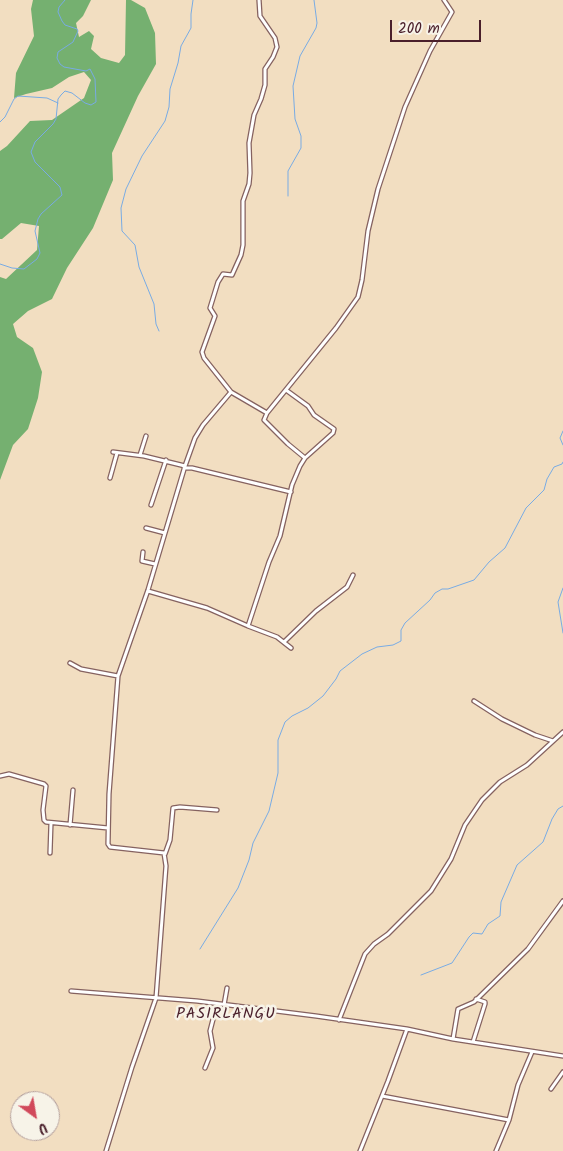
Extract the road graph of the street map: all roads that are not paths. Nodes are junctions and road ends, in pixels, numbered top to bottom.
1 (259, 0) edge
2 (444, 0) edge
3 (286, 390) junction
4 (231, 392) junction
5 (267, 413) junction
6 (146, 436) dead end
7 (140, 455) junction
8 (305, 458) junction
9 (166, 460) junction
10 (184, 467) junction
11 (110, 478) dead end
12 (291, 492) junction
13 (151, 505) dead end
14 (146, 528) dead end
15 (165, 533) junction
16 (143, 552) dead end
17 (155, 564) junction
18 (353, 575) dead end
19 (148, 590) junction
20 (248, 626) junction
21 (284, 642) junction
22 (290, 648) dead end
23 (70, 663) dead end
24 (118, 676) junction
25 (474, 701) dead end
26 (563, 732) edge
27 (553, 741) junction
28 (0, 776) edge
29 (73, 790) dead end
30 (217, 810) dead end
31 (51, 824) junction
32 (70, 825) junction
33 (108, 828) junction
34 (50, 853) dead end
35 (165, 854) junction
36 (563, 902) edge
37 (227, 988) dead end
38 (71, 991) dead end
39 (156, 998) junction
40 (476, 999) junction
41 (217, 1004) junction
42 (224, 1004) junction
43 (339, 1020) junction
44 (407, 1029) junction
45 (453, 1039) junction
46 (474, 1042) junction
47 (532, 1052) junction
48 (563, 1056) edge
49 (205, 1068) dead end
50 (563, 1072) edge
51 (551, 1089) dead end
52 (382, 1096) junction
53 (509, 1120) junction
54 (106, 1151) edge
55 (360, 1151) edge
56 (496, 1151) edge

1 - 4 street
2 - 3 street
3 - 5 street
3 - 8 street
4 - 5 street
4 - 10 street
5 - 8 street
6 - 7 street
7 - 9 street
7 - 11 street
8 - 12 street
9 - 10 street
9 - 13 street
10 - 12 street
10 - 15 street
12 - 20 street
14 - 15 street
15 - 17 street
16 - 17 street
17 - 19 street
18 - 21 street
19 - 20 street
19 - 24 street
20 - 21 street
21 - 22 street
23 - 24 street
24 - 33 street
25 - 27 street
26 - 27 street
27 - 43 street
28 - 31 street
29 - 32 street
30 - 35 street
31 - 32 street
31 - 34 street
32 - 33 street
33 - 35 street
35 - 39 street
36 - 40 street
37 - 42 street
38 - 39 street
39 - 41 street
39 - 54 street
40 - 45 street
40 - 46 street
41 - 42 street
41 - 49 street
42 - 43 street
43 - 44 street
44 - 45 street
44 - 52 street
45 - 46 street
46 - 47 street
47 - 48 street
47 - 53 street
50 - 51 street
52 - 53 street
52 - 55 street
53 - 56 street

